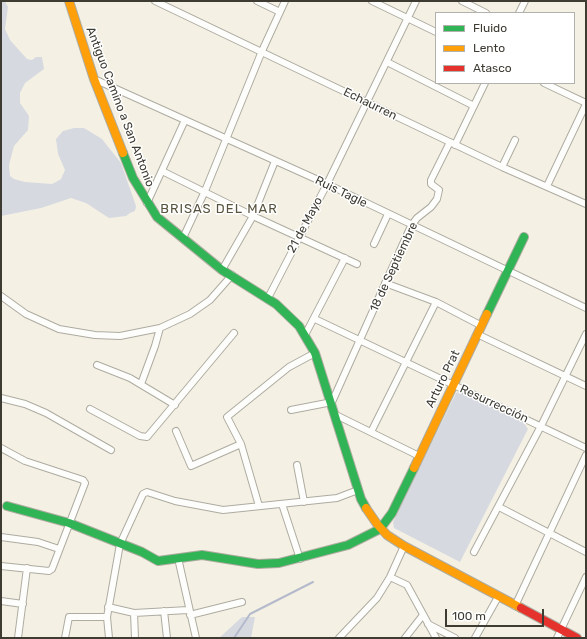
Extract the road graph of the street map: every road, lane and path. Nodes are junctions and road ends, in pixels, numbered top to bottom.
1 (69, 1) edge
2 (155, 1) edge
3 (257, 1) edge
4 (285, 1) edge
5 (372, 1) edge
6 (416, 1) edge
7 (462, 1) edge
8 (524, 1) edge
9 (280, 12) junction
10 (484, 12) edge
11 (519, 12) edge
12 (408, 18) junction
13 (435, 32) edge
14 (262, 51) junction
15 (387, 62) junction
16 (94, 80) junction
17 (485, 84) edge
18 (546, 84) edge
19 (368, 103) junction
20 (586, 104) edge
21 (474, 106) junction
22 (185, 120) junction
23 (227, 138) junction
24 (515, 140) dead end
25 (452, 143) junction
26 (275, 161) junction
27 (502, 167) junction
28 (162, 171) junction
29 (327, 184) junction
30 (547, 186) junction
31 (205, 191) junction
32 (146, 203) junction
33 (586, 204) edge
34 (388, 214) junction
35 (253, 216) junction
36 (411, 226) junction
37 (524, 237) dead end
38 (183, 238) junction
39 (298, 238) junction
40 (374, 244) dead end
41 (345, 258) junction
42 (357, 264) dead end
43 (222, 270) junction
44 (508, 270) junction
45 (232, 275) junction
46 (385, 283) junction
47 (1, 296) edge
48 (268, 298) junction
49 (436, 302) junction
50 (586, 308) edge
51 (315, 319) junction
52 (482, 326) junction
53 (160, 328) junction
54 (234, 333) dead end
55 (478, 334) junction
56 (586, 334) edge
57 (306, 335) junction
58 (360, 340) junction
59 (315, 353) junction
60 (406, 362) junction
61 (97, 365) dead end
62 (566, 375) junction
63 (141, 384) junction
64 (453, 384) junction
65 (586, 386) edge
66 (1, 398) edge
67 (332, 402) junction
68 (174, 405) junction
69 (90, 409) dead end
70 (291, 410) dead end
71 (336, 415) junction
72 (541, 426) junction
73 (176, 431) dead end
74 (371, 432) junction
75 (241, 444) junction
76 (1, 448) edge
77 (586, 448) edge
78 (110, 450) dead end
79 (586, 455) edge
80 (419, 456) junction
81 (297, 465) dead end
82 (358, 490) junction
83 (304, 502) junction
84 (282, 504) junction
85 (7, 506) dead end
86 (260, 506) junction
87 (499, 507) junction
88 (69, 524) junction
89 (380, 528) junction
90 (549, 533) junction
91 (1, 537) edge
92 (120, 544) junction
93 (404, 546) junction
94 (59, 549) junction
95 (474, 552) dead end
96 (586, 552) edge
97 (178, 558) junction
98 (300, 559) junction
99 (1, 566) edge
100 (26, 568) junction
101 (390, 577) junction
102 (586, 577) edge
103 (498, 597) junction
104 (1, 601) edge
105 (242, 602) dead end
106 (23, 604) junction
107 (515, 606) junction
108 (108, 607) junction
109 (164, 611) junction
110 (189, 612) junction
111 (134, 613) junction
112 (423, 615) junction
113 (106, 617) junction
114 (428, 624) junction
115 (560, 630) junction
116 (18, 638) edge
117 (65, 638) edge
118 (109, 638) edge
119 (135, 638) edge
120 (167, 638) edge
121 (196, 638) edge
122 (339, 638) edge
123 (405, 638) edge
124 (436, 638) edge
125 (455, 638) edge
126 (475, 638) edge
127 (557, 638) edge
128 (577, 638) edge

1 - 16 street, Antiguo Camino a San Antonio
2 - 14 street, Echaurren
3 - 9 street
4 - 9 street
5 - 12 street
6 - 12 street, 21 de Mayo
7 - 10 street
8 - 11 street
9 - 14 street
12 - 13 street
12 - 15 street, 21 de Mayo
14 - 19 street, Echaurren
14 - 23 street
15 - 19 street, 21 de Mayo
15 - 21 street
16 - 22 street, Ruis Tagle
16 - 32 street, Antiguo Camino a San Antonio
17 - 21 street, 18 de Septiembre
18 - 20 street
19 - 25 street, Echaurren
19 - 29 street, 21 de Mayo
20 - 30 street
21 - 25 street, 18 de Septiembre
22 - 23 street, Ruis Tagle
22 - 28 street
23 - 26 street, Ruis Tagle
23 - 31 street
24 - 27 street
25 - 27 street, Echaurren
25 - 36 street, 18 de Septiembre
26 - 29 street, Ruis Tagle
26 - 35 street
27 - 30 street, Echaurren
28 - 31 street
28 - 32 street
29 - 34 street, Ruis Tagle
29 - 39 street, 21 de Mayo
30 - 33 street, Echaurren
31 - 35 street
31 - 38 street
32 - 38 street, Antiguo Camino a San Antonio
34 - 36 street, Ruis Tagle
34 - 40 street
35 - 39 street
35 - 43 street
36 - 44 street, Ruis Tagle
36 - 46 street, 18 de Septiembre
37 - 44 street, Arturo Prat
38 - 43 street, Antiguo Camino a San Antonio
39 - 41 street
39 - 48 street, 21 de Mayo
41 - 42 street
41 - 51 street
43 - 45 street, Antiguo Camino a San Antonio
44 - 50 street, Ruis Tagle
44 - 52 street, Arturo Prat
45 - 48 street, Antiguo Camino a San Antonio
45 - 53 street
46 - 49 street
46 - 58 street, 18 de Septiembre
47 - 53 street
48 - 57 street, Antiguo Camino a San Antonio
49 - 52 street
49 - 60 street
51 - 57 street
51 - 58 street, Resurrección
52 - 55 street, Arturo Prat
53 - 63 street
54 - 68 street
55 - 62 street
55 - 64 street, Arturo Prat
56 - 62 street
57 - 59 street, Antiguo Camino a San Antonio
58 - 60 street, Resurrección
58 - 67 street, 18 de Septiembre
59 - 67 street, Antiguo Camino a San Antonio
59 - 75 street
60 - 64 street, Resurrección
60 - 74 street
61 - 63 street
62 - 65 street
62 - 72 street
63 - 68 street
64 - 72 street, Resurrección
64 - 80 street, Arturo Prat
66 - 78 street
67 - 70 street
67 - 71 street, Antiguo Camino a San Antonio
68 - 69 street
71 - 74 street
71 - 82 street, Antiguo Camino a San Antonio
72 - 77 street, Resurrección
72 - 87 street
73 - 75 street
74 - 80 street
75 - 86 street
76 - 88 street
79 - 90 street
80 - 89 street, Arturo Prat
81 - 83 street
82 - 83 street
82 - 89 street, Antiguo Camino a San Antonio
83 - 84 street
84 - 86 street
84 - 98 street
85 - 88 street
86 - 92 street
87 - 90 street
87 - 95 street
88 - 92 street
88 - 94 street
89 - 93 street, Antiguo Camino a San Antonio
89 - 98 street
90 - 96 street
90 - 107 street
91 - 94 street
92 - 97 street
92 - 108 street
93 - 101 street
93 - 103 street, Antiguo Camino a San Antonio
94 - 100 street
97 - 98 street
97 - 110 street
99 - 100 street
100 - 106 street
101 - 112 street
101 - 122 street
102 - 115 street
103 - 107 street, Antiguo Camino a San Antonio
103 - 126 street
104 - 106 street
105 - 110 street
106 - 116 street
107 - 115 street, Antiguo Camino a San Antonio
108 - 111 street
108 - 113 street
109 - 110 street
109 - 111 street
109 - 120 street
110 - 121 street
111 - 119 street
112 - 114 street
112 - 123 street
113 - 117 street
113 - 118 street
114 - 124 street
114 - 125 street
115 - 127 street
115 - 128 street, Antiguo Camino a San Antonio

